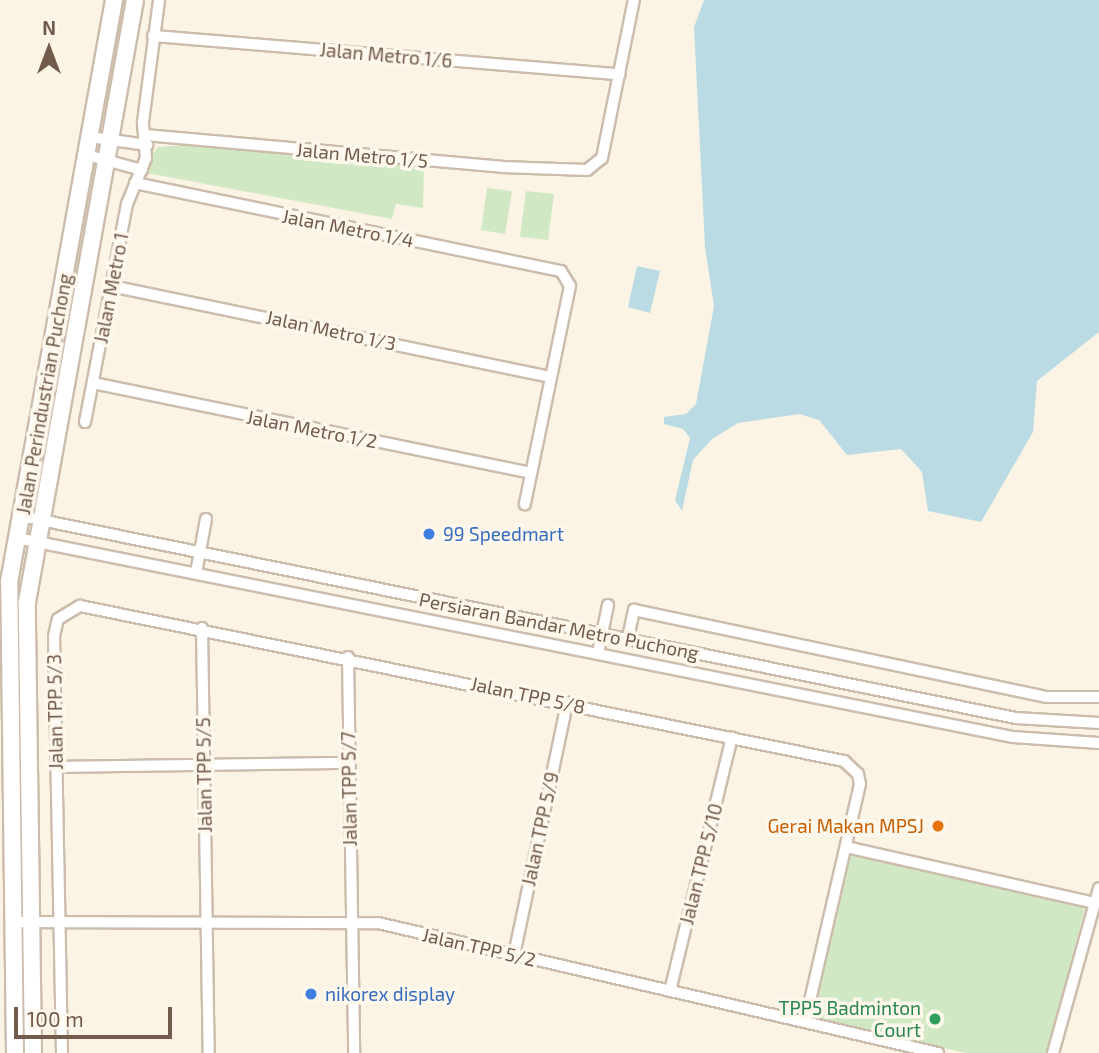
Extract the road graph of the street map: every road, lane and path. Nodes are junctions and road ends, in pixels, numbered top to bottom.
1 (114, 0) edge
2 (135, 0) edge
3 (159, 0) edge
4 (634, 0) edge
5 (152, 36) junction
6 (619, 74) junction
7 (90, 137) junction
8 (146, 140) junction
9 (117, 141) junction
10 (87, 155) junction
11 (114, 161) junction
12 (142, 170) junction
13 (135, 183) junction
14 (111, 286) junction
15 (550, 376) junction
16 (93, 383) junction
17 (85, 422) dead end
18 (531, 473) junction
19 (525, 505) dead end
20 (21, 516) junction
21 (206, 519) dead end
22 (41, 521) junction
23 (18, 538) junction
24 (41, 542) junction
25 (199, 554) junction
26 (196, 573) junction
27 (608, 605) dead end
28 (168, 621) joint
29 (202, 628) junction
30 (602, 633) junction
31 (628, 639) junction
32 (598, 653) junction
33 (4, 655) edge
34 (348, 657) junction
35 (25, 659) junction
36 (1099, 697) edge
37 (567, 703) junction
38 (1099, 723) edge
39 (732, 737) junction
40 (1099, 743) edge
41 (348, 763) junction
42 (204, 764) junction
43 (57, 767) junction
44 (5, 824) edge
45 (846, 846) junction
46 (1099, 888) edge
47 (1094, 903) junction
48 (206, 921) junction
49 (352, 921) junction
50 (11, 922) junction
51 (29, 922) junction
52 (59, 922) junction
53 (513, 956) junction
54 (670, 991) junction
55 (805, 1022) junction
56 (15, 1053) edge
57 (33, 1053) edge
58 (62, 1053) edge
59 (209, 1053) edge
60 (354, 1053) edge
61 (939, 1053) edge
62 (1054, 1053) edge

1 - 7 street, Jalan Perindustrian Puchong
2 - 9 street, Jalan Perindustrian Puchong
3 - 5 street, Jalan Metro 1
4 - 6 street
5 - 6 street, Jalan Metro 1/6
5 - 8 street, Jalan Metro 1
6 - 8 street, Jalan Metro 1/5
7 - 9 street, Jalan Metro 1/5
7 - 10 street, Jalan Perindustrian Puchong
8 - 9 street, Jalan Metro 1/5
8 - 12 street, Jalan Metro 1
9 - 11 street, Jalan Perindustrian Puchong
10 - 11 street
10 - 20 street, Jalan Perindustrian Puchong
11 - 12 street
11 - 22 street, Jalan Perindustrian Puchong
12 - 13 street, Jalan Metro 1
13 - 14 street, Jalan Metro 1
13 - 15 street, Jalan Metro 1/4
14 - 15 street, Jalan Metro 1/3
14 - 16 street, Jalan Metro 1
15 - 18 street
16 - 17 street, Jalan Metro 1
16 - 18 street, Jalan Metro 1/2
18 - 19 street
20 - 22 street, Persiaran Bandar Metro Puchong
20 - 23 street, Jalan Perindustrian Puchong
21 - 25 street
22 - 24 street, Jalan Perindustrian Puchong
22 - 25 street, Persiaran Bandar Metro Puchong
23 - 24 street, Persiaran Bandar Metro Puchong
23 - 33 street, Jalan Perindustrian Puchong
24 - 26 street, Persiaran Bandar Metro Puchong
24 - 35 street, Jalan Perindustrian Puchong
25 - 26 street
25 - 30 street, Persiaran Bandar Metro Puchong
26 - 32 street, Persiaran Bandar Metro Puchong
27 - 30 street
28 - 29 street, Jalan TPP 5/8
28 - 43 street, Jalan TPP 5/3
29 - 34 street, Jalan TPP 5/8
29 - 42 street, Jalan TPP 5/5
30 - 31 street, Persiaran Bandar Metro Puchong
30 - 32 street
31 - 36 street
31 - 38 street, Persiaran Bandar Metro Puchong
32 - 40 street, Persiaran Bandar Metro Puchong
33 - 35 street
33 - 44 street, Jalan Perindustrian Puchong
34 - 37 street, Jalan TPP 5/8
34 - 41 street, Jalan TPP 5/7
35 - 51 street, Jalan Perindustrian Puchong
37 - 39 street, Jalan TPP 5/8
37 - 53 street, Jalan TPP 5/9
39 - 45 street, Jalan TPP 5/8
39 - 54 street, Jalan TPP 5/10
41 - 42 street
41 - 49 street, Jalan TPP 5/7
42 - 43 street
42 - 48 street, Jalan TPP 5/5
43 - 52 street, Jalan TPP 5/3
44 - 50 street, Jalan Perindustrian Puchong
45 - 47 street
45 - 55 street
46 - 47 street
47 - 62 street
48 - 49 street, Jalan TPP 5/2
48 - 52 street, Jalan TPP 5/2
48 - 59 street, Jalan TPP 5/5
49 - 53 street, Jalan TPP 5/2
49 - 60 street, Jalan TPP 5/7
50 - 51 street, Jalan TPP 5/2
50 - 56 street, Jalan Perindustrian Puchong
51 - 52 street, Jalan TPP 5/2
51 - 57 street, Jalan Perindustrian Puchong
52 - 58 street, Jalan TPP 5/3
53 - 54 street, Jalan TPP 5/2
54 - 55 street, Jalan TPP 5/2
55 - 61 street, Jalan TPP 5/2

